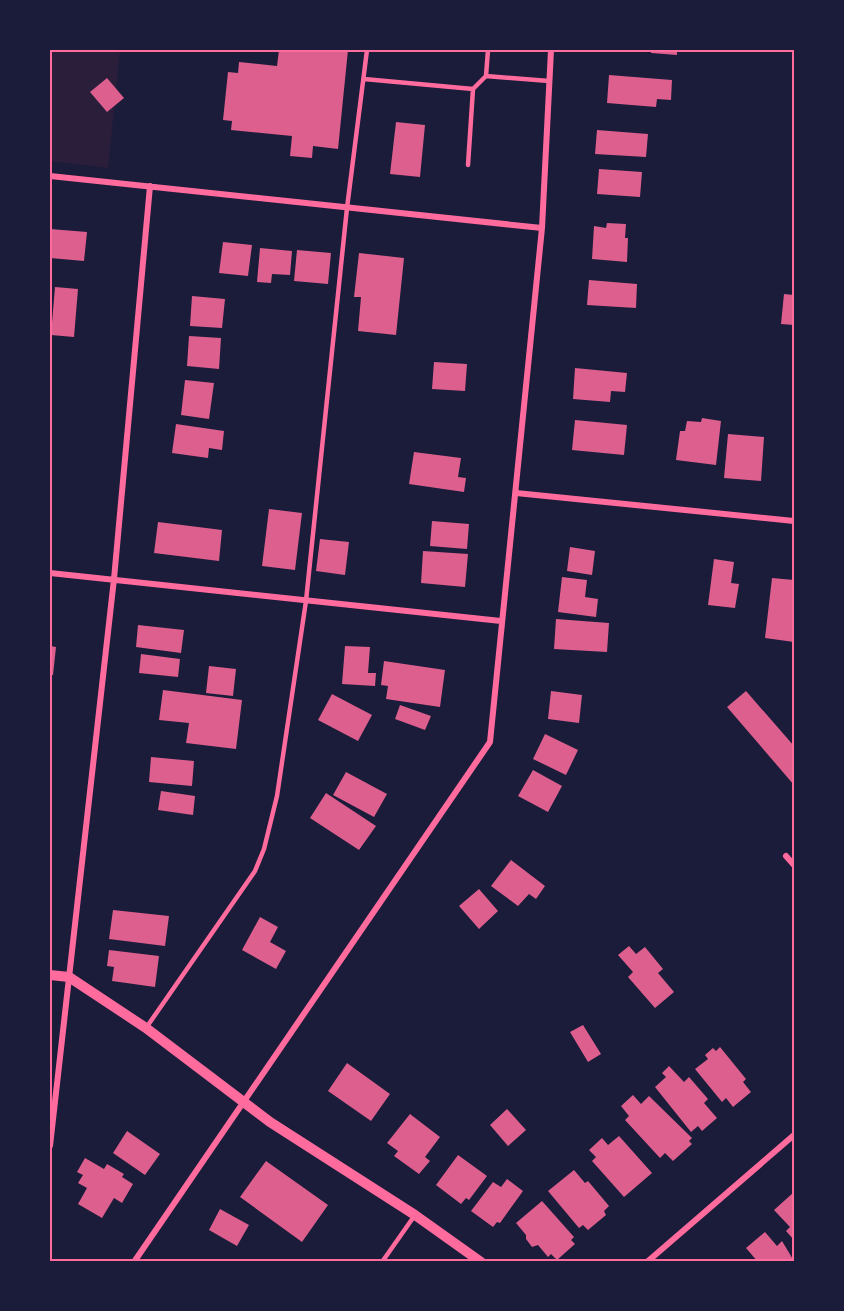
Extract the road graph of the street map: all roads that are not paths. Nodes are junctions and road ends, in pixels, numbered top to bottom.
1 (367, 50) edge
2 (488, 50) edge
3 (551, 50) edge
4 (486, 76) junction
5 (364, 79) junction
6 (549, 81) junction
7 (473, 89) junction
8 (468, 165) dead end
9 (50, 176) edge
10 (150, 186) junction
11 (347, 208) junction
12 (542, 228) junction
13 (516, 493) junction
14 (795, 521) edge
15 (50, 573) edge
16 (114, 579) junction
17 (306, 601) junction
18 (501, 621) junction
19 (786, 856) dead end
20 (795, 865) edge
21 (50, 975) edge
22 (69, 977) junction
23 (146, 1028) junction
24 (245, 1102) junction
25 (795, 1135) edge
26 (50, 1146) edge
27 (416, 1215) junction
28 (134, 1262) edge
29 (382, 1262) edge
30 (480, 1262) edge
31 (647, 1262) edge

1 - 5 lane
2 - 4 lane
3 - 6 street
4 - 6 lane
4 - 7 lane
5 - 7 lane
5 - 11 lane
6 - 12 street
7 - 8 lane
9 - 10 street
10 - 11 street
10 - 16 street
11 - 12 street
11 - 17 lane
12 - 13 street
13 - 14 street
13 - 18 street
15 - 16 street
16 - 17 street
16 - 22 street
17 - 18 street
17 - 23 lane
18 - 24 street
19 - 20 street
21 - 22 street
22 - 23 street
22 - 26 street
23 - 24 street
24 - 27 street
24 - 28 street
25 - 31 street
27 - 29 lane
27 - 30 street

